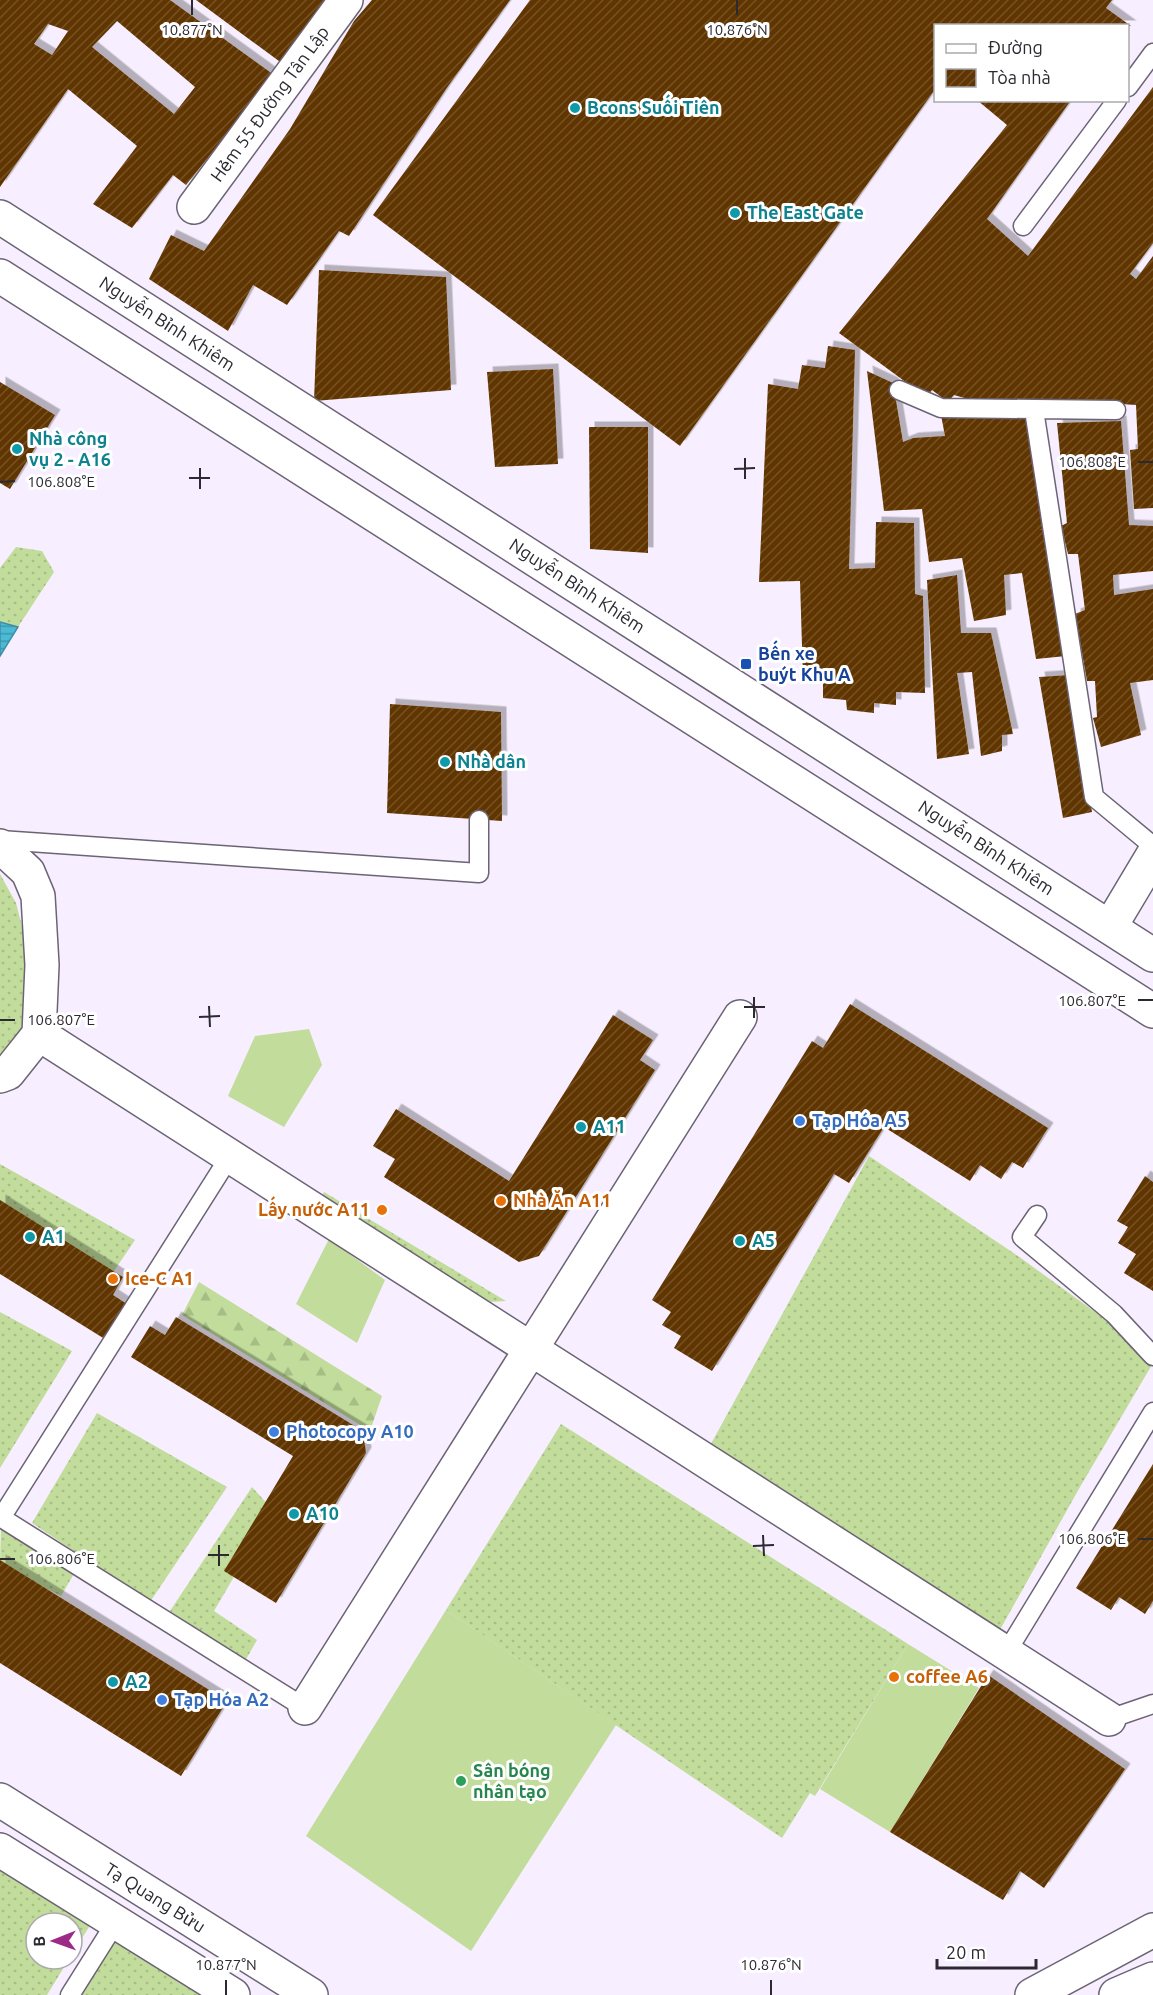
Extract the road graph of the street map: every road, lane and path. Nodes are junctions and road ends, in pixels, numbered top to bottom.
1 (346, 0) edge
2 (1153, 53) edge
3 (1129, 86) edge
4 (1116, 102) edge
5 (194, 207) dead end
6 (0, 217) edge
7 (1023, 226) dead end
8 (0, 276) edge
9 (899, 390) dead end
10 (1034, 410) junction
11 (1116, 410) dead end
12 (479, 820) dead end
13 (0, 840) edge
14 (0, 846) edge
15 (1153, 846) edge
16 (1153, 855) edge
17 (1110, 927) junction
18 (1153, 955) edge
19 (1085, 967) junction
20 (1153, 1011) edge
21 (740, 1017) dead end
22 (39, 1034) junction
23 (0, 1076) edge
24 (230, 1156) junction
25 (1037, 1215) dead end
26 (531, 1349) junction
27 (1153, 1356) edge
28 (1153, 1412) edge
29 (1, 1518) edge
30 (1006, 1653) junction
31 (1153, 1704) edge
32 (305, 1708) joint
33 (1109, 1719) joint
34 (0, 1800) edge
35 (51, 1832) junction
36 (0, 1850) edge
37 (29, 1868) junction
38 (116, 1922) junction
39 (1153, 1930) edge
40 (1153, 1979) edge
41 (70, 1995) edge
42 (232, 1995) edge
43 (311, 1995) edge
44 (1032, 1995) edge
45 (1116, 1995) edge

1 - 5 street, Hẻm 55 Đường Tân Lập
2 - 3 lane
4 - 7 lane
6 - 17 street, Nguyễn Bỉnh Khiêm
8 - 19 street
9 - 10 lane
10 - 11 lane
10 - 15 lane
12 - 13 lane
14 - 22 street
16 - 17 street
17 - 18 street, Nguyễn Bỉnh Khiêm
17 - 19 street
19 - 20 street
21 - 26 street
22 - 23 street
22 - 24 street
24 - 26 street
24 - 29 lane
25 - 27 lane
26 - 30 street
26 - 32 street
28 - 30 lane
29 - 32 lane
30 - 33 street
31 - 33 lane
34 - 35 street, Tạ Quang Bửu
35 - 37 street
35 - 43 street, Tạ Quang Bửu
36 - 37 street
37 - 38 street
38 - 41 lane
38 - 42 street
39 - 44 street
40 - 45 street

